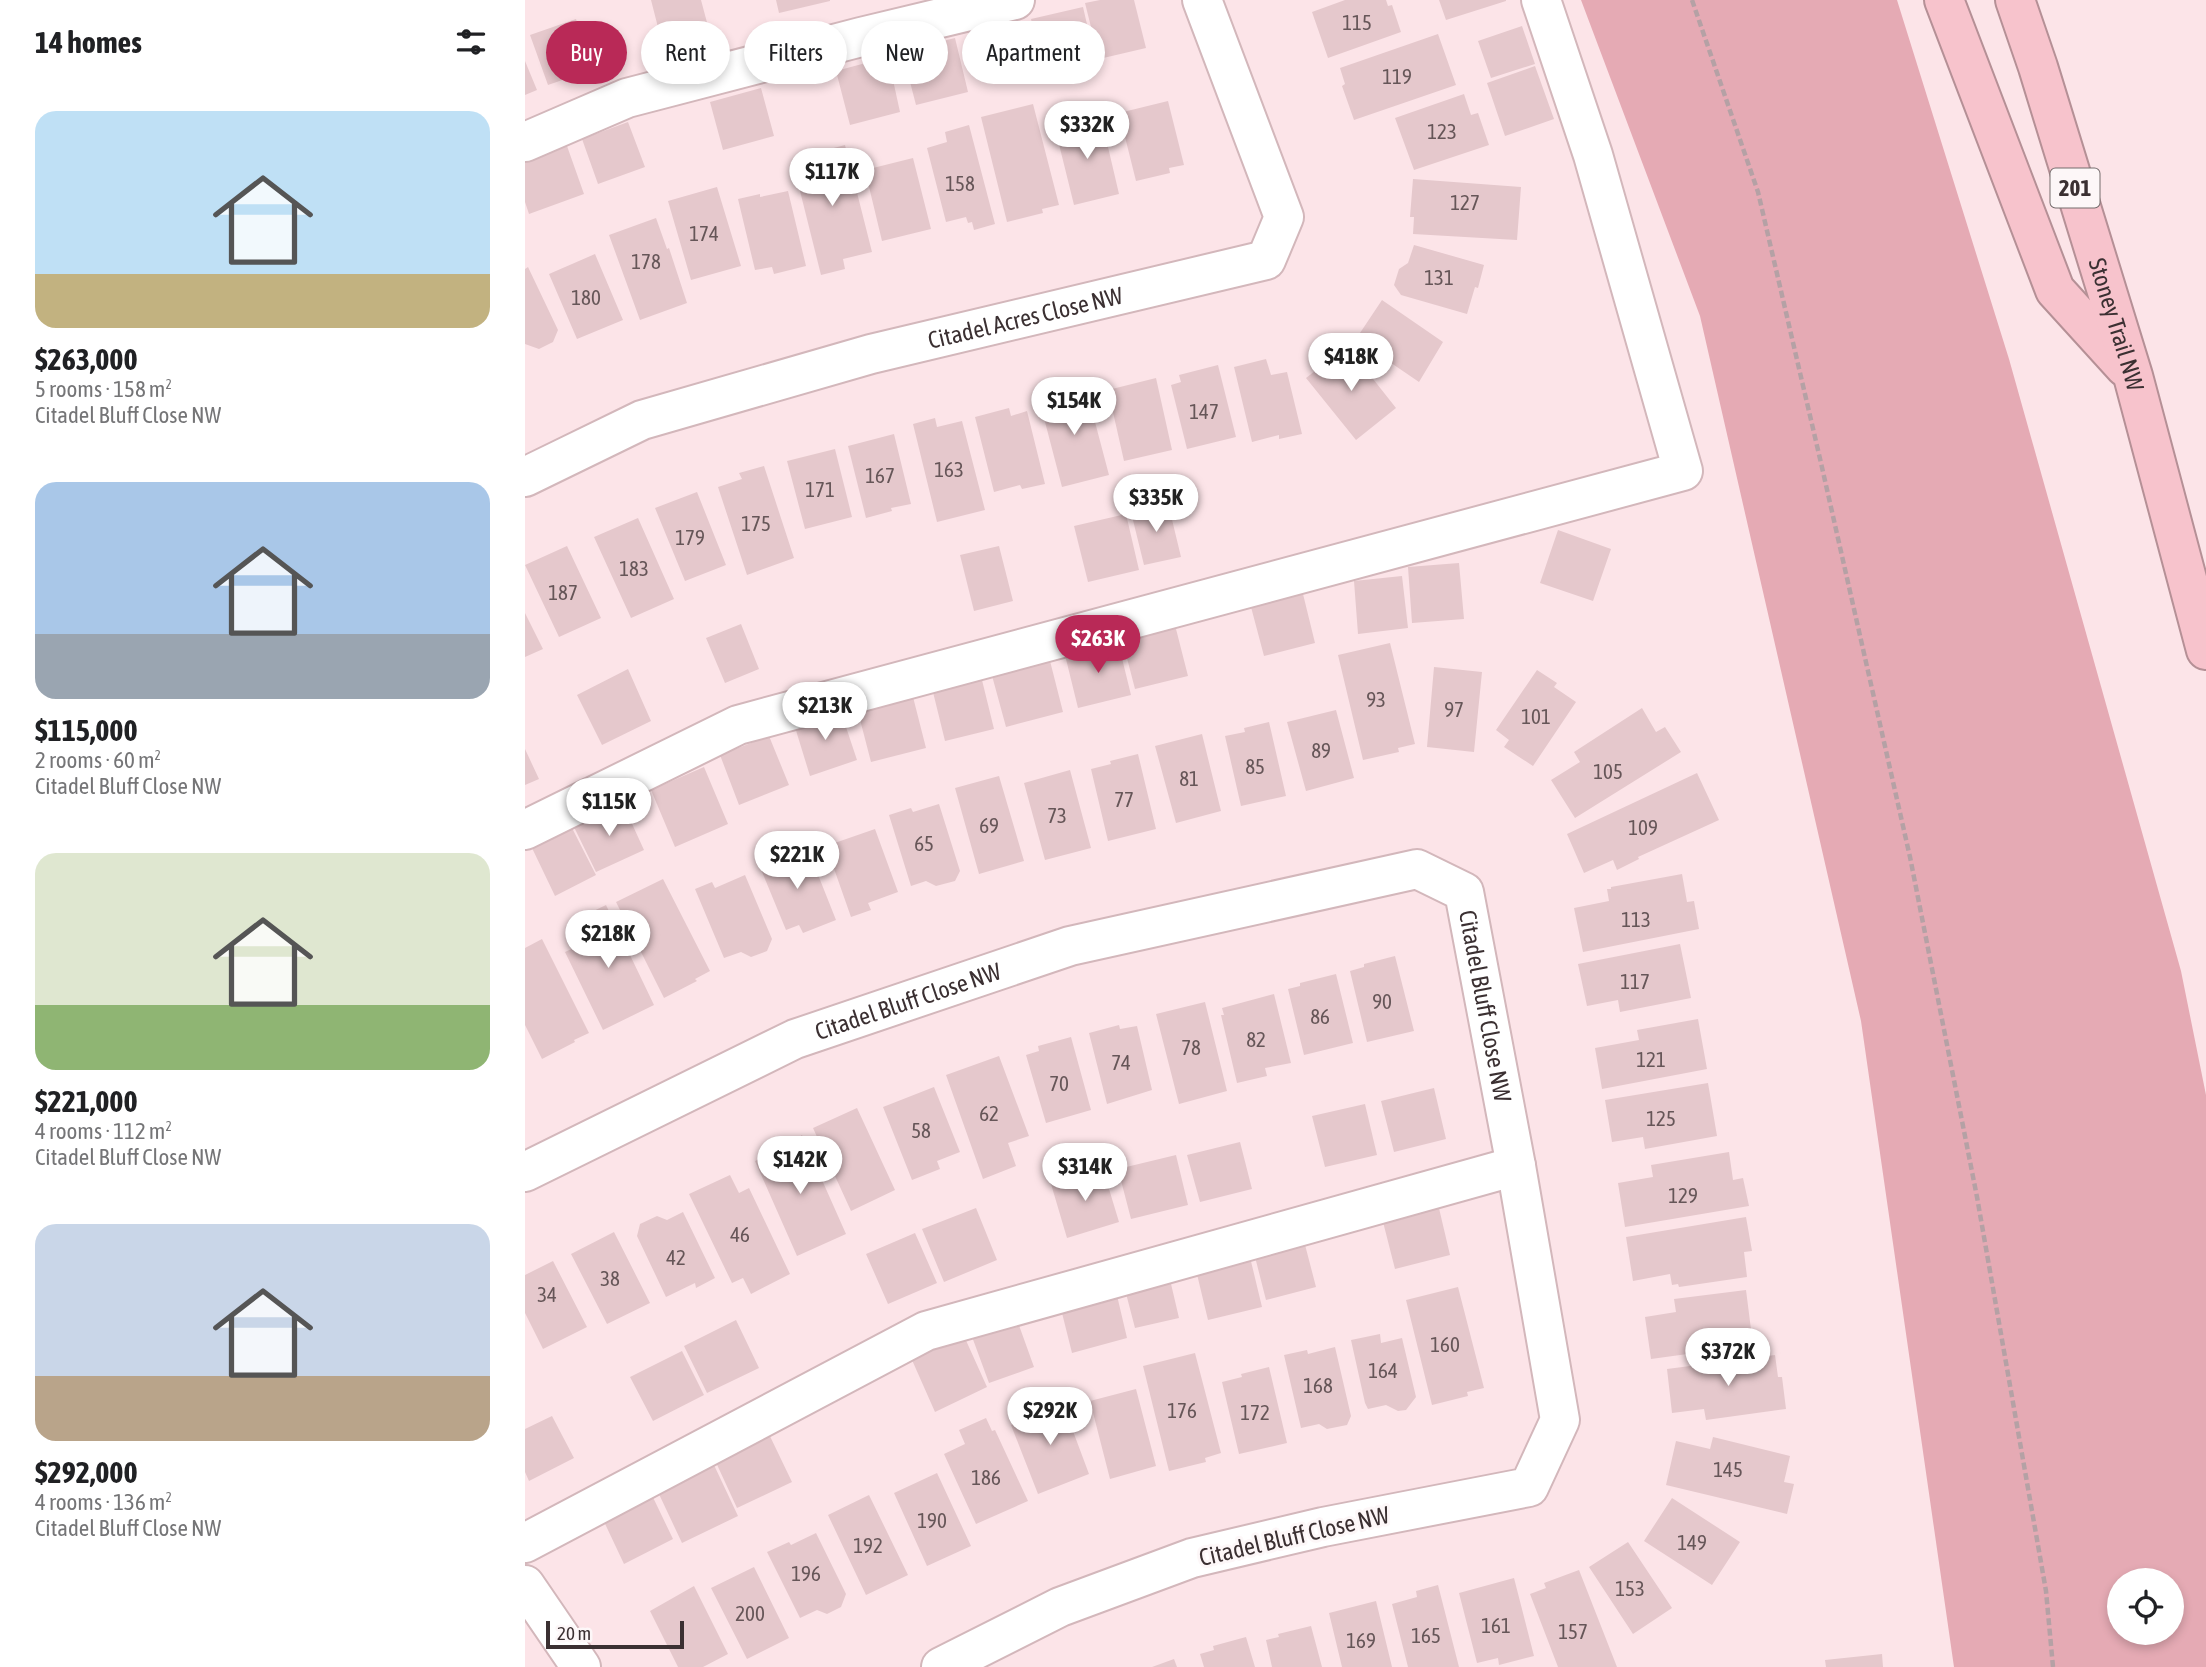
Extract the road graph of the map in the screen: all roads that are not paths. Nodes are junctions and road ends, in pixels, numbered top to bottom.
1 (1015, 0) edge
2 (1202, 0) edge
3 (1541, 0) edge
4 (1944, 0) edge
5 (2015, 0) edge
6 (525, 142) edge
7 (2133, 376) junction
8 (525, 477) edge
9 (2206, 650) edge
10 (525, 830) edge
11 (1516, 1166) junction
12 (525, 1172) edge
13 (525, 1543) edge
14 (525, 1585) edge
15 (580, 1667) edge
16 (941, 1667) edge

1 - 6 street
2 - 8 street, Citadel Acres Close NW
3 - 10 street
4 - 7 highway
5 - 7 highway, Stoney Trail NW / 201
7 - 9 highway, Stoney Trail NW / 201
11 - 12 street, Citadel Bluff Close NW
11 - 13 street
11 - 16 street, Citadel Bluff Close NW
14 - 15 street

